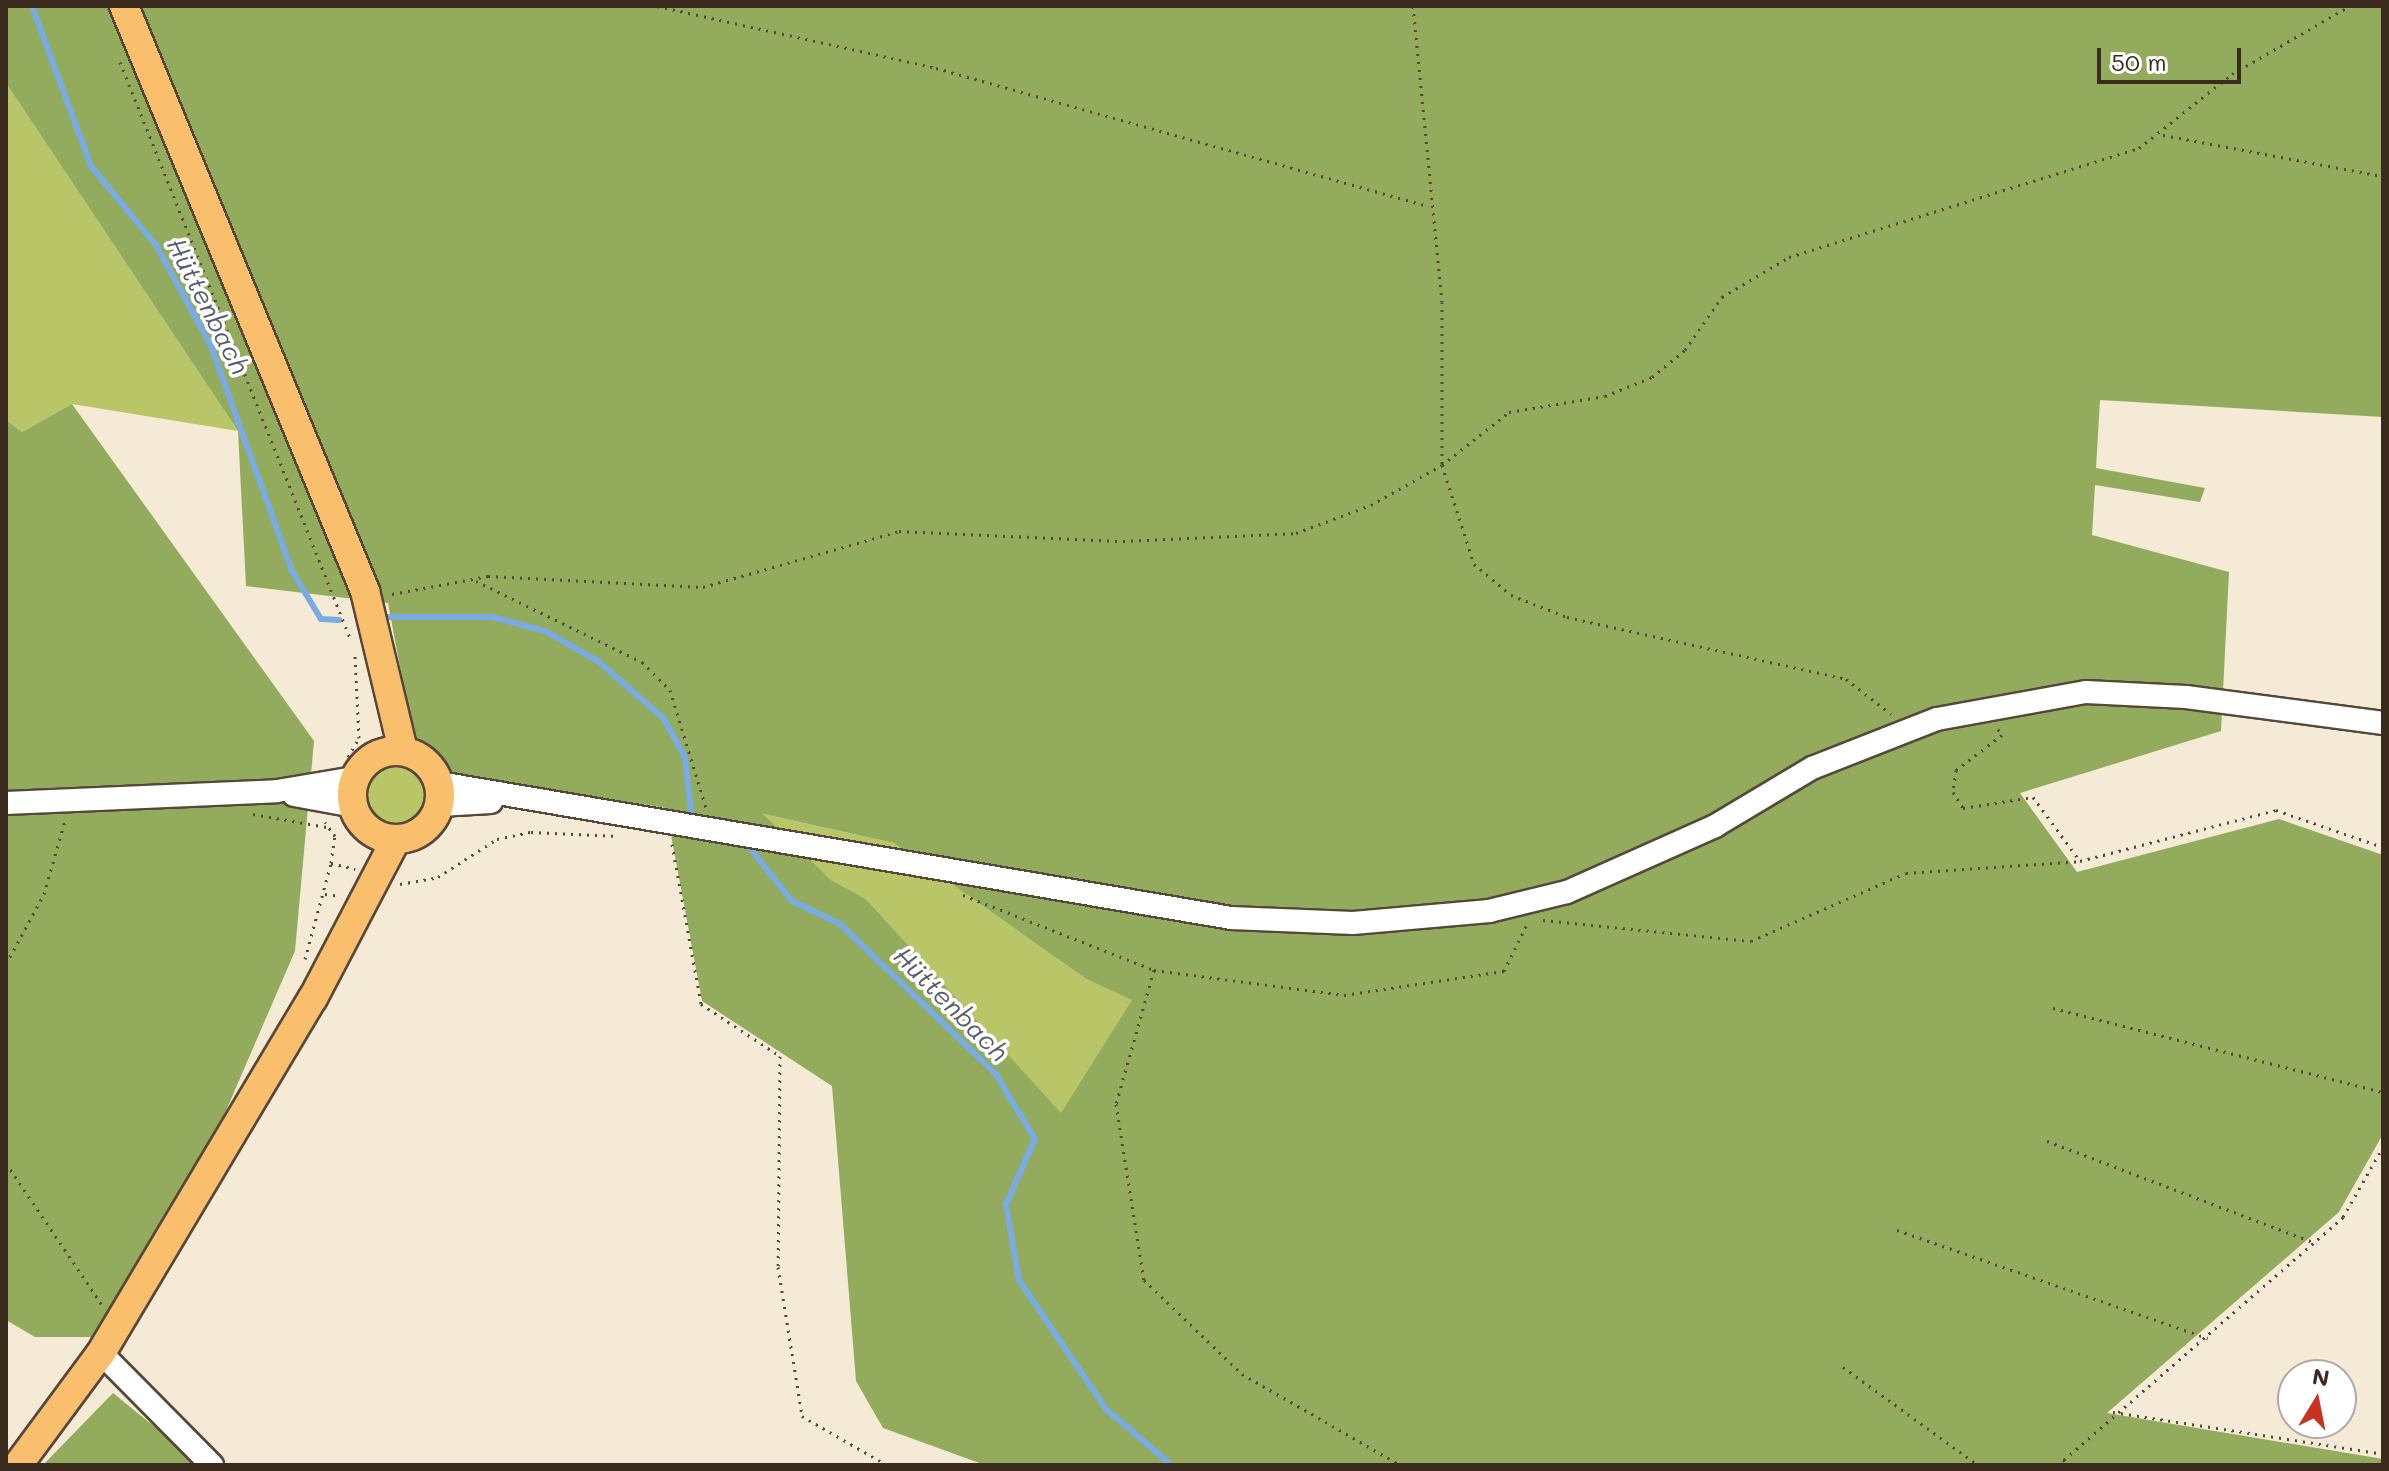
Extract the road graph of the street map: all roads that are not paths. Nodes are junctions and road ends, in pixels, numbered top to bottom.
1 (124, 6) edge
2 (2383, 723) edge
3 (392, 752) junction
4 (342, 792) junction
5 (440, 794) junction
6 (6, 803) edge
7 (386, 837) junction
8 (101, 1353) junction
9 (18, 1465) edge
10 (212, 1465) edge

1 - 3 main road
2 - 5 street
3 - 4 main road
3 - 5 main road
4 - 6 street
4 - 7 main road
5 - 7 main road
7 - 8 main road
8 - 9 main road
8 - 10 street

